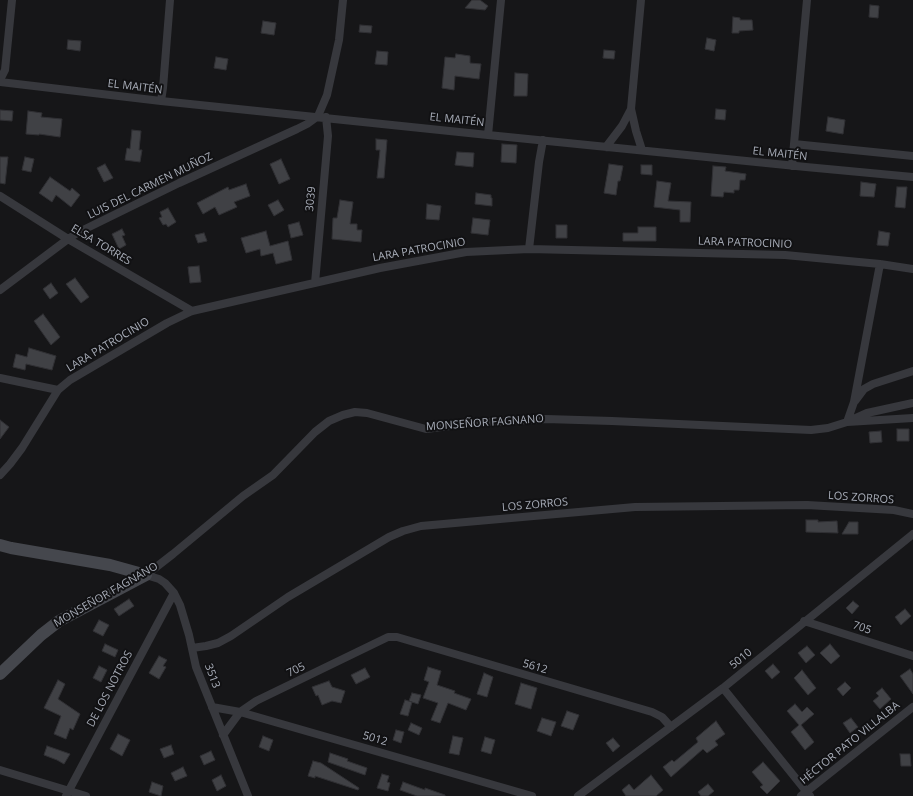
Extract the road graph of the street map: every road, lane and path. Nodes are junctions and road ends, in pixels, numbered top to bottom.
1 (12, 0) edge
2 (170, 0) edge
3 (343, 0) edge
4 (501, 0) edge
5 (641, 0) edge
6 (807, 0) edge
7 (0, 81) edge
8 (161, 101) junction
9 (631, 109) junction
10 (322, 117) junction
11 (488, 135) junction
12 (543, 140) junction
13 (794, 144) junction
14 (606, 147) junction
15 (642, 150) junction
16 (913, 156) edge
17 (792, 166) junction
18 (913, 177) edge
19 (0, 196) edge
20 (68, 239) junction
21 (529, 248) junction
22 (880, 264) junction
23 (913, 269) edge
24 (315, 283) junction
25 (0, 290) edge
26 (192, 311) junction
27 (913, 371) edge
28 (0, 378) edge
29 (58, 390) junction
30 (854, 402) junction
31 (913, 403) edge
32 (913, 418) edge
33 (847, 422) junction
34 (0, 475) edge
35 (913, 514) edge
36 (913, 534) edge
37 (0, 545) edge
38 (146, 575) junction
39 (174, 593) junction
40 (804, 621) junction
41 (388, 637) joint
42 (192, 648) junction
43 (913, 656) edge
44 (0, 674) edge
45 (723, 688) junction
46 (212, 707) junction
47 (913, 707) edge
48 (240, 712) junction
49 (671, 727) junction
50 (223, 736) junction
51 (0, 770) edge
52 (68, 794) edge
53 (806, 794) edge
54 (86, 796) edge
55 (248, 796) edge
56 (532, 796) edge
57 (578, 796) edge

1 - 7 street
2 - 8 street
3 - 10 street
4 - 11 street
5 - 9 street
6 - 13 street
7 - 8 street, EL MAITÉN
8 - 10 street, EL MAITÉN
9 - 14 street
9 - 15 street
10 - 11 street, EL MAITÉN
10 - 20 street, LUIS DEL CARMEN MUÑOZ
10 - 24 street, 3039
11 - 12 street, EL MAITÉN
12 - 14 street, EL MAITÉN
12 - 21 street
13 - 16 street, EL MAITÉN
13 - 17 street
14 - 15 street, EL MAITÉN
15 - 17 street, EL MAITÉN
17 - 18 street, EL MAITÉN
19 - 20 street, ELSA TORRES
20 - 25 street, LUIS DEL CARMEN MUÑOZ
20 - 26 street, ELSA TORRES
21 - 22 street, LARA PATROCINIO
21 - 24 street, LARA PATROCINIO
22 - 23 street, LARA PATROCINIO
22 - 30 street
24 - 26 street, LARA PATROCINIO
26 - 29 street, LARA PATROCINIO
27 - 30 street
28 - 29 street
29 - 34 street, LARA PATROCINIO
30 - 33 street
31 - 33 street, MONSEÑOR FAGNANO
32 - 33 street
33 - 38 street, MONSEÑOR FAGNANO
35 - 42 street, LOS ZORROS
36 - 40 street, 5010
37 - 38 street
38 - 39 street, 3513
38 - 44 street, MONSEÑOR FAGNANO
39 - 42 street, 3513
39 - 52 street, DE LOS NOTROS
40 - 43 street, 705
40 - 45 street, 5010
41 - 48 street, 705
41 - 49 street, 5612
42 - 46 street, 3513
45 - 49 street, 5010
45 - 53 street
46 - 48 street, 5012
46 - 50 street, 3513
47 - 53 street, HÉCTOR PATO VILLALBA
48 - 50 street, 705
48 - 56 street, 5012
49 - 57 street, 5010
50 - 55 street, 3513
51 - 52 street
52 - 54 street

